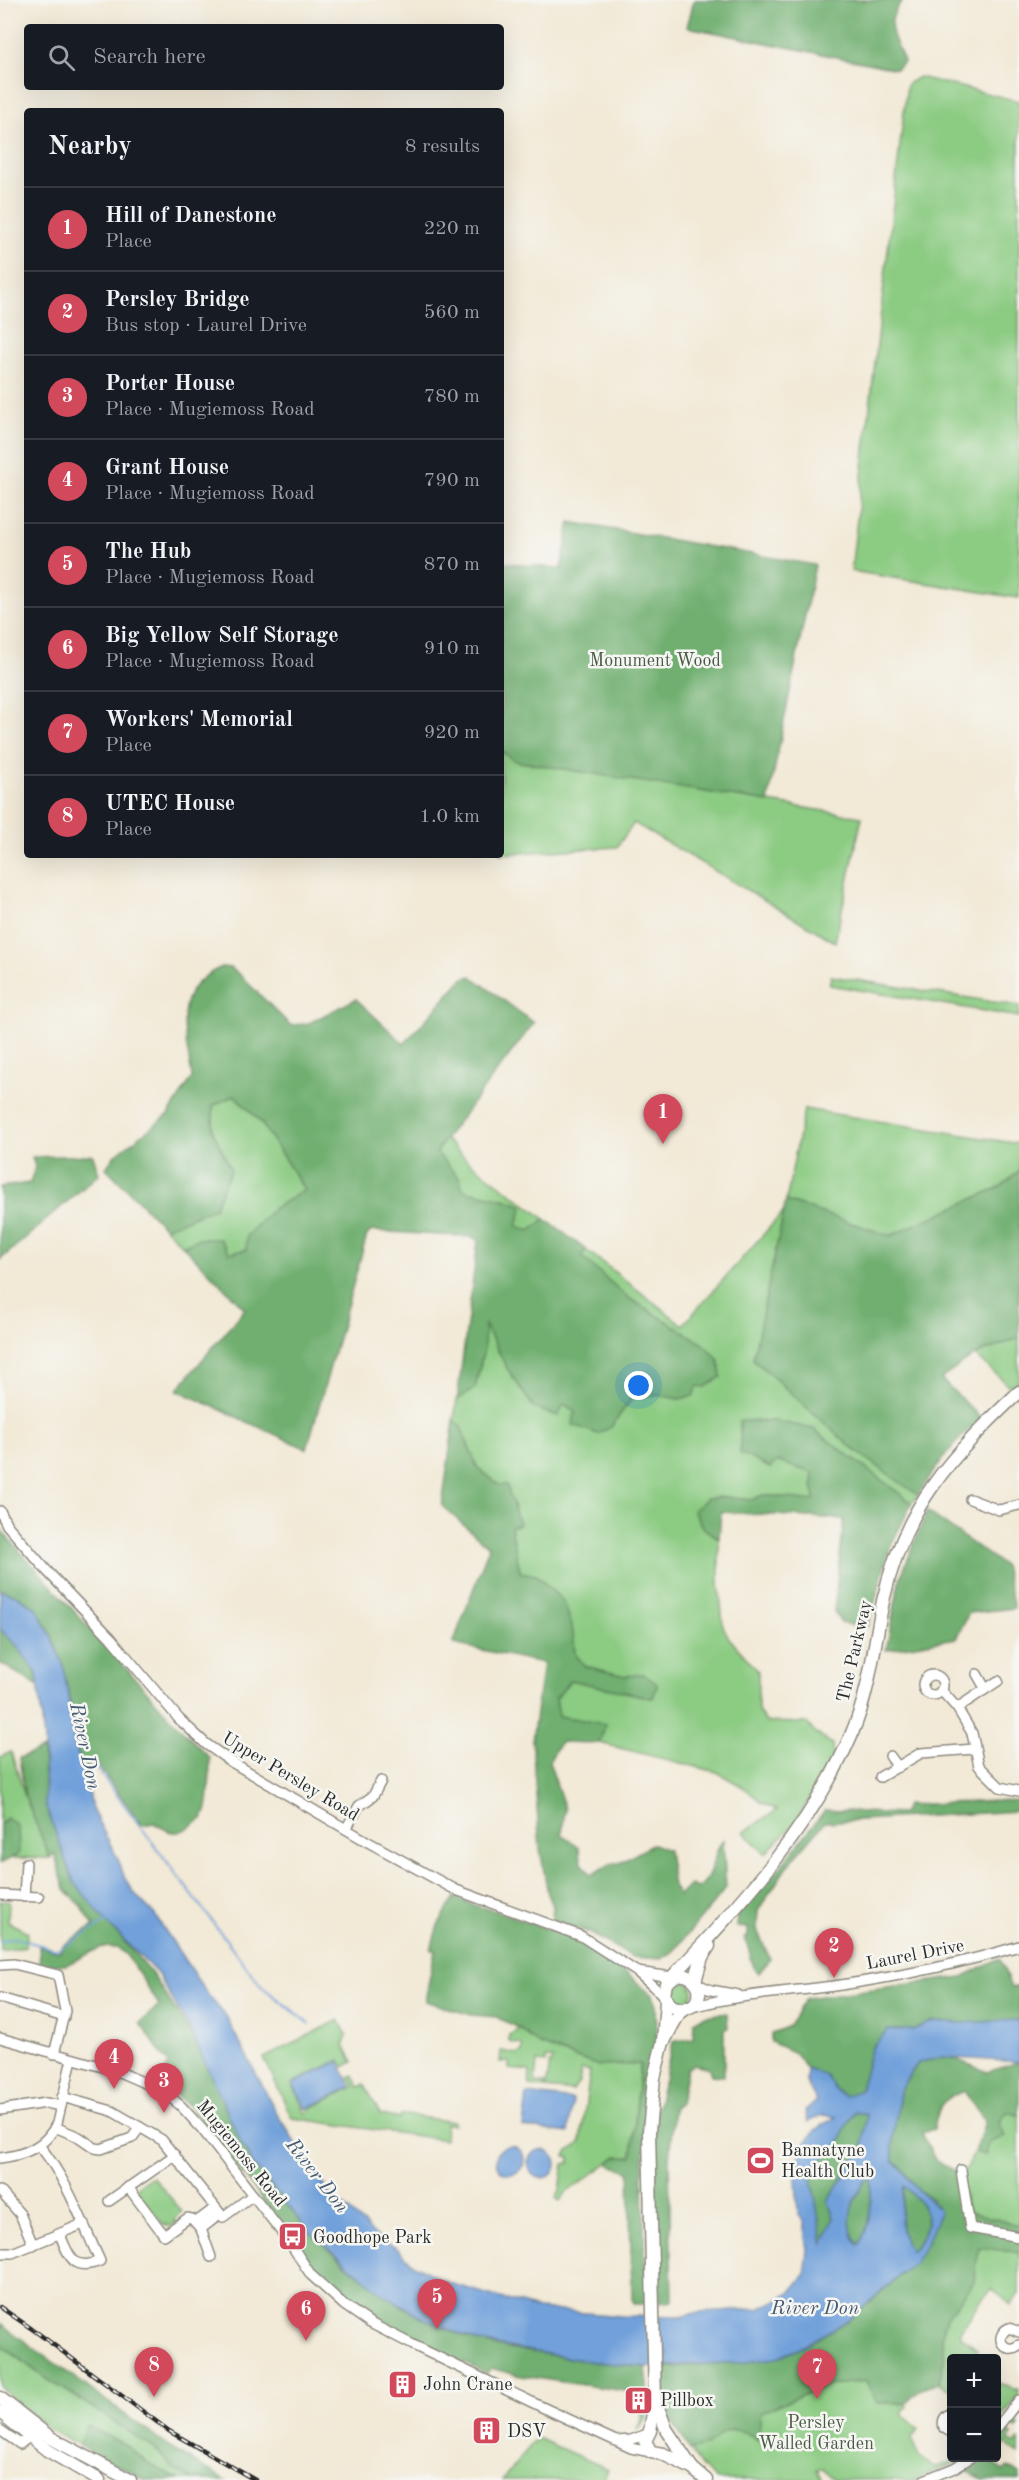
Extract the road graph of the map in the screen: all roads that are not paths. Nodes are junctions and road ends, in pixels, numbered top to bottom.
1 (1019, 1392) edge
2 (970, 1498) dead end
3 (1019, 1505) edge
4 (0, 1511) edge
5 (976, 1674) dead end
6 (998, 1681) dead end
7 (986, 1688) junction
8 (941, 1690) dead end
9 (957, 1708) junction
10 (975, 1749) junction
11 (890, 1756) dead end
12 (897, 1767) junction
13 (880, 1777) dead end
14 (381, 1781) dead end
15 (1019, 1791) edge
16 (346, 1829) junction
17 (26, 1863) dead end
18 (0, 1895) edge
19 (24, 1897) junction
20 (39, 1897) dead end
21 (723, 1922) junction
22 (1019, 1946) edge
23 (0, 1965) edge
24 (637, 1972) junction
25 (673, 1977) junction
26 (696, 1982) junction
27 (745, 1997) junction
28 (0, 1998) edge
29 (665, 1998) junction
30 (687, 2009) junction
31 (64, 2017) junction
32 (0, 2038) edge
33 (663, 2042) junction
34 (54, 2054) junction
35 (72, 2059) junction
36 (61, 2101) junction
37 (0, 2110) edge
38 (55, 2127) junction
39 (140, 2127) junction
40 (39, 2145) junction
41 (175, 2155) junction
42 (0, 2157) edge
43 (961, 2170) dead end
44 (128, 2187) junction
45 (0, 2191) edge
46 (253, 2195) junction
47 (109, 2201) dead end
48 (218, 2211) junction
49 (83, 2224) junction
50 (199, 2225) junction
51 (60, 2235) junction
52 (1019, 2237) edge
53 (33, 2245) junction
54 (0, 2253) edge
55 (211, 2257) dead end
56 (1019, 2332) edge
57 (1018, 2347) edge
58 (0, 2398) edge
59 (655, 2398) junction
60 (1019, 2400) edge
61 (0, 2412) edge
62 (947, 2416) edge
63 (1001, 2423) edge
64 (0, 2430) edge
65 (947, 2431) edge
66 (649, 2432) junction
67 (34, 2433) junction
68 (669, 2434) junction
69 (615, 2440) junction
70 (657, 2453) junction
71 (963, 2462) edge
72 (692, 2468) junction
73 (99, 2480) edge
74 (130, 2480) edge
75 (706, 2480) edge
76 (924, 2480) edge

1 - 21 main road, The Parkway
2 - 3 street
4 - 16 street, Upper Persley Road
5 - 7 street
6 - 7 street
7 - 9 street
8 - 9 street
9 - 10 street
10 - 12 street
10 - 15 street
11 - 12 street
12 - 13 street
14 - 16 street
16 - 24 street, Upper Persley Road
17 - 19 street
18 - 19 street
19 - 20 street
21 - 25 main road
21 - 26 main road
22 - 27 street, Laurel Drive
23 - 31 street
24 - 25 street, Upper Persley Road
24 - 29 street, Upper Persley Road
25 - 26 main road
25 - 29 main road
26 - 27 street, Laurel Drive
26 - 30 main road
27 - 30 street, Laurel Drive
28 - 31 street
29 - 30 main road
29 - 33 main road
30 - 33 main road
31 - 34 street
32 - 34 street, Mugiemoss Road
33 - 59 main road
34 - 35 street, Mugiemoss Road
35 - 36 street
35 - 46 street, Mugiemoss Road
36 - 37 street
36 - 38 street
36 - 39 street
38 - 39 street
38 - 40 street
39 - 41 street
40 - 42 street
40 - 49 street
41 - 44 street
41 - 48 street
43 - 52 street
44 - 47 street
44 - 50 street
45 - 53 street
46 - 48 street
46 - 69 street, Mugiemoss Road
48 - 50 street
49 - 51 street
49 - 51 street
50 - 55 street
51 - 53 street
53 - 54 street
56 - 57 street
58 - 67 main road
59 - 66 main road
59 - 68 main road
60 - 63 street
61 - 67 main road
62 - 65 street
64 - 67 street
66 - 68 main road
66 - 69 street
66 - 70 main road
67 - 73 main road
67 - 74 main road
68 - 70 main road
68 - 72 main road
69 - 70 street, Mugiemoss Road
70 - 72 main road
71 - 76 street
72 - 75 main road

